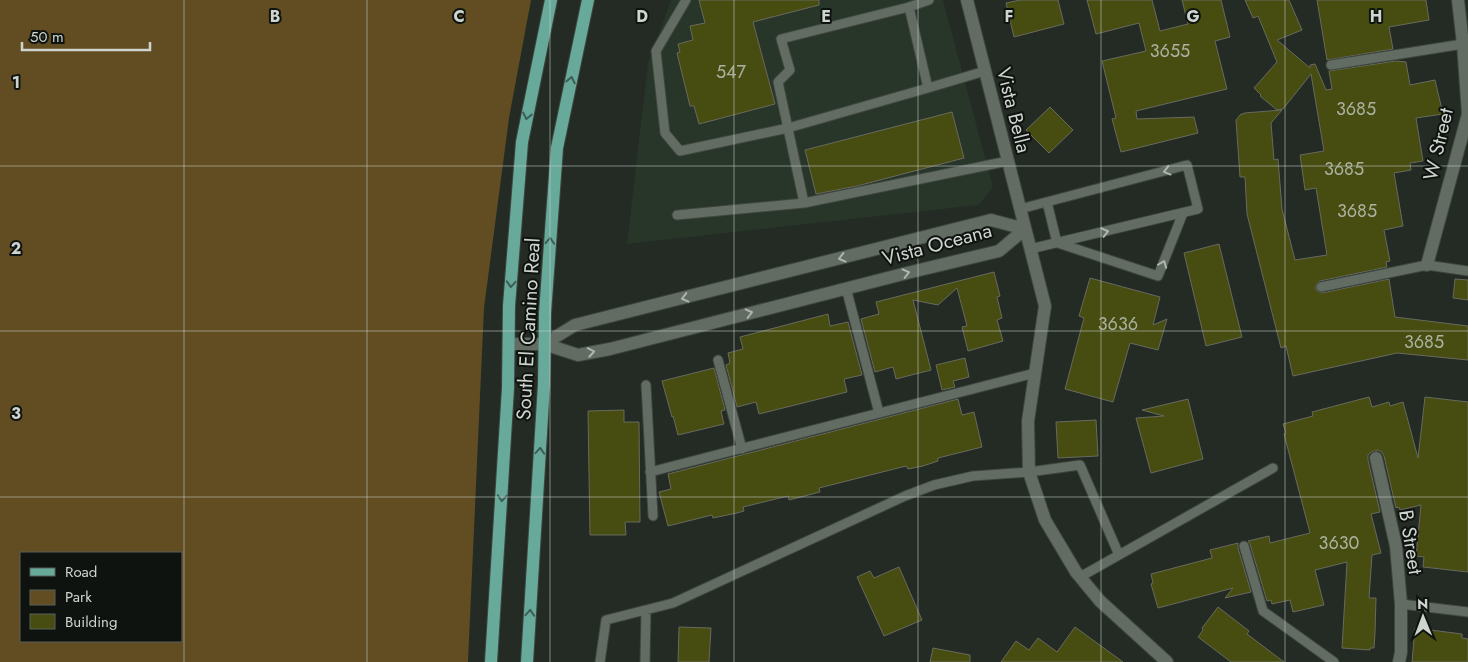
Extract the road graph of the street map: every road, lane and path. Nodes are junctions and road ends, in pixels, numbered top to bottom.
1 (551, 0) edge
2 (588, 0) edge
3 (686, 0) edge
4 (929, 0) edge
5 (967, 0) edge
6 (1458, 0) edge
7 (909, 7) junction
8 (1463, 44) junction
9 (1331, 64) dead end
10 (985, 71) junction
11 (928, 88) junction
12 (1468, 114) edge
13 (788, 128) junction
14 (1008, 161) junction
15 (1047, 202) junction
16 (804, 203) junction
17 (1020, 209) junction
18 (1183, 213) junction
19 (677, 215) dead end
20 (1025, 229) junction
21 (1057, 243) junction
22 (1030, 249) junction
23 (1427, 265) junction
24 (1468, 271) edge
25 (1321, 287) dead end
26 (846, 288) junction
27 (509, 344) junction
28 (544, 344) junction
29 (718, 360) dead end
30 (1035, 373) junction
31 (646, 385) dead end
32 (879, 413) junction
33 (742, 449) junction
34 (1376, 458) dead end
35 (1273, 468) dead end
36 (650, 472) junction
37 (1029, 472) junction
38 (653, 516) dead end
39 (1244, 546) dead end
40 (1119, 555) junction
41 (1080, 577) junction
42 (1400, 604) junction
43 (646, 610) junction
44 (1468, 612) edge
45 (491, 662) edge
46 (527, 662) edge
47 (600, 662) edge
48 (645, 662) edge
49 (1167, 662) edge
50 (1334, 662) edge
51 (1399, 662) edge

1 -> 27 main road, South El Camino Real
28 -> 2 main road, South El Camino Real
3 - 13 lane
4 - 7 lane
5 - 10 street, Vista Bella
6 - 8 street, W Street
7 - 11 lane
7 - 13 lane
8 - 9 lane
8 - 12 street, W Street
10 - 11 lane
10 - 14 street, Vista Bella
11 - 13 lane
12 - 23 street, W Street
13 - 16 lane
14 - 16 lane
14 - 17 street, Vista Bella
15 - 17 lane
18 -> 15 lane
15 - 21 lane
16 - 19 lane
17 - 20 street, Vista Bella
21 -> 18 lane
21 -> 18 lane
20 - 22 street, Vista Bella
26 -> 20 street, Vista Oceana
20 -> 28 street, Vista Oceana
21 - 22 lane
22 - 30 street, Vista Bella
23 - 24 lane
23 - 25 lane
28 -> 26 street, Vista Oceana
26 - 32 lane
27 - 28 street, Vista Oceana
27 -> 45 main road, South El Camino Real
46 -> 28 main road, South El Camino Real
29 - 33 lane
30 - 32 lane
30 - 37 street, Vista Bella
31 - 36 lane
32 - 33 lane
33 - 36 lane
34 - 42 street, B Street
35 - 40 lane
36 - 38 lane
37 - 40 lane
37 - 41 street, Vista Bella
37 - 43 lane
39 - 50 lane
40 - 41 lane
41 - 49 street, Vista Bella
42 - 44 lane
42 - 51 street, B Street
43 - 47 lane
43 - 48 lane

